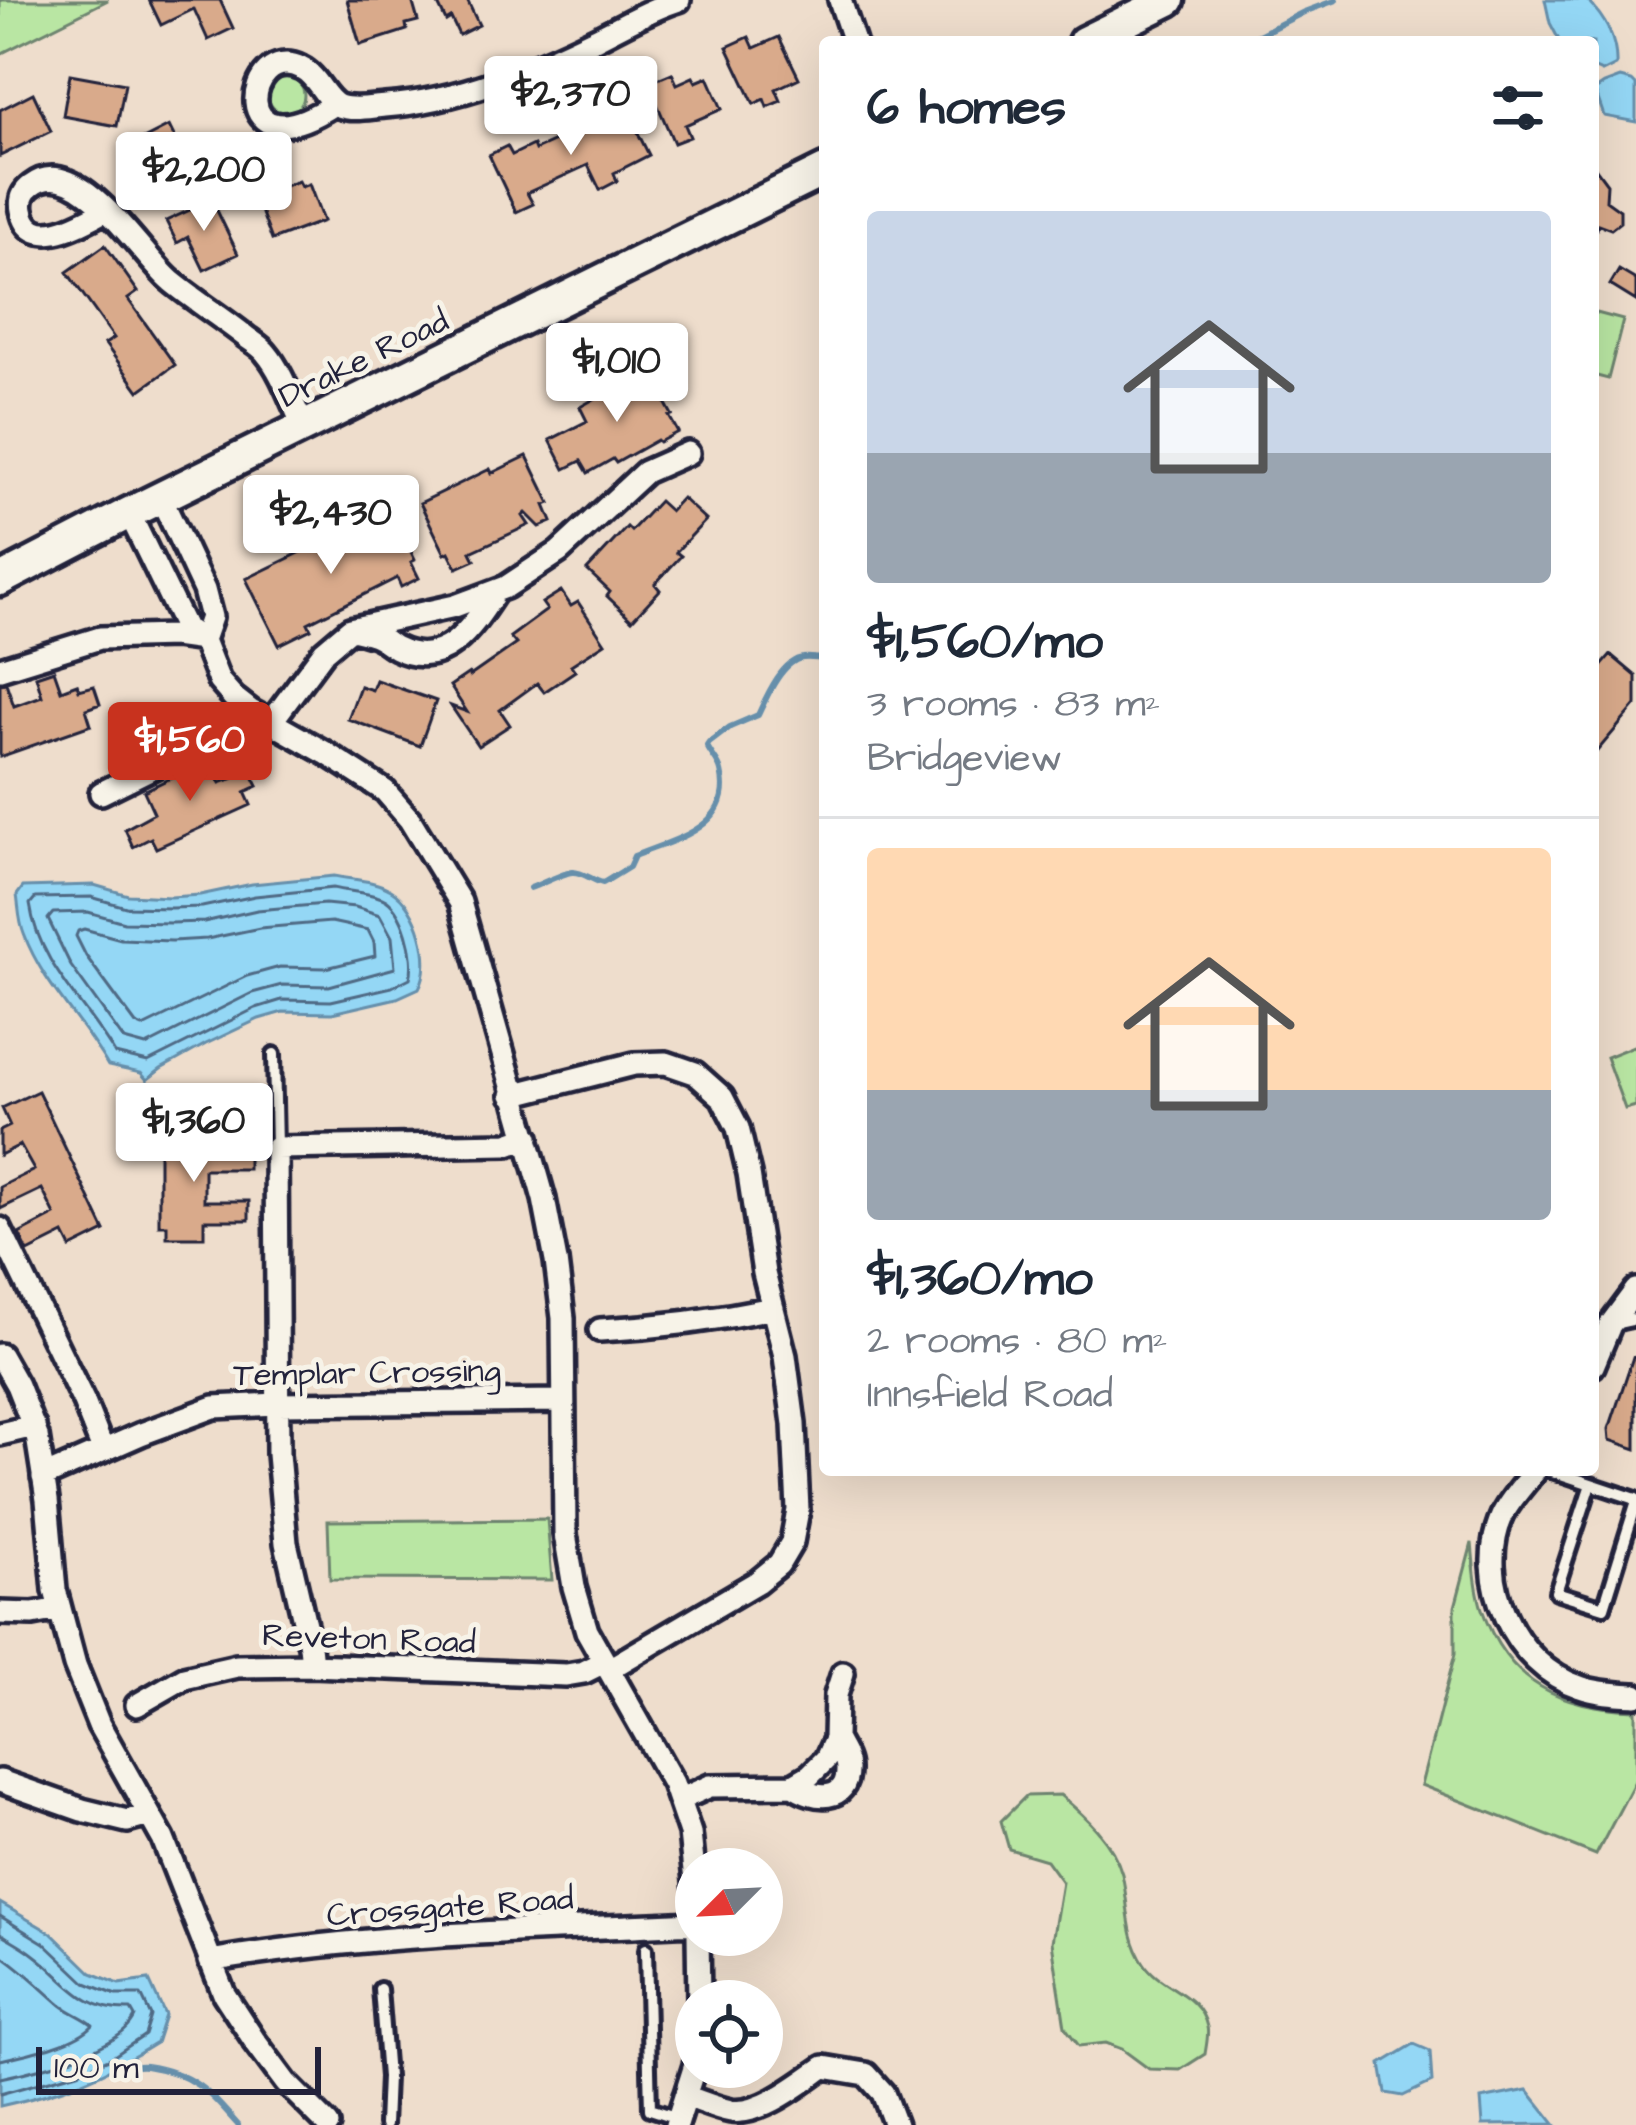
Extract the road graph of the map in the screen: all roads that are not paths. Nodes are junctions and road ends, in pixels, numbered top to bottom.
1 (679, 0) edge
2 (840, 0) edge
3 (1168, 0) edge
4 (852, 36) edge
5 (1096, 36) edge
6 (334, 104) dead end
7 (819, 173) edge
8 (106, 210) dead end
9 (304, 427) junction
10 (688, 453) dead end
11 (160, 498) junction
12 (129, 513) junction
13 (0, 580) edge
14 (496, 590) junction
15 (350, 629) junction
16 (202, 640) junction
17 (0, 669) edge
18 (261, 716) junction
19 (101, 793) dead end
20 (274, 1054) dead end
21 (512, 1095) junction
22 (528, 1137) junction
23 (276, 1148) junction
24 (0, 1229) edge
25 (1636, 1290) edge
26 (773, 1308) junction
27 (1636, 1319) edge
28 (1610, 1325) junction
29 (600, 1330) dead end
30 (1599, 1352) edge
31 (0, 1355) edge
32 (562, 1401) junction
33 (277, 1404) junction
34 (34, 1426) junction
35 (0, 1434) edge
36 (103, 1450) junction
37 (1531, 1476) edge
38 (1567, 1476) edge
39 (44, 1477) junction
40 (1591, 1484) junction
41 (1636, 1501) edge
42 (60, 1609) junction
43 (0, 1613) edge
44 (312, 1665) junction
45 (607, 1666) junction
46 (843, 1673) dead end
47 (1636, 1695) edge
48 (137, 1705) dead end
49 (835, 1739) junction
50 (0, 1780) edge
51 (793, 1785) junction
52 (679, 1800) junction
53 (149, 1815) junction
54 (692, 1848) edge
55 (675, 1924) edge
56 (646, 1948) dead end
57 (210, 1961) junction
58 (380, 1989) dead end
59 (650, 2109) junction
60 (680, 2113) edge
61 (328, 2125) edge
62 (385, 2125) edge
63 (644, 2125) edge
64 (895, 2125) edge

1 - 6 street
2 - 4 street
3 - 5 street
7 - 9 street, Drake Road
8 - 9 street
9 - 11 street, Drake Road
10 - 14 street
11 - 12 street, Drake Road
11 - 16 street
12 - 13 street, Drake Road
12 - 16 street
14 - 15 street
14 - 15 street
15 - 18 street
16 - 17 street
16 - 18 street
18 - 19 street
18 - 21 street
20 - 23 lane
21 - 22 street
21 - 26 street, Reveton Road
22 - 23 street
22 - 32 street
23 - 33 street
24 - 36 street
25 - 28 street
26 - 29 street
26 - 45 street, Reveton Road
27 - 28 lane
28 - 30 street
31 - 34 street
32 - 33 street, Templar Crossing
32 - 45 street
33 - 36 street, Templar Crossing
33 - 44 street
34 - 35 street
34 - 39 street
36 - 39 street, Templar Crossing
37 - 47 street
38 - 40 lane
39 - 42 street
40 - 41 lane
40 - 41 lane
42 - 43 street
42 - 53 street
44 - 45 street, Reveton Road
44 - 48 street, Reveton Road
45 - 52 street
46 - 49 street
49 - 51 street
49 - 51 street
50 - 53 street
51 - 52 street
52 - 54 street
53 - 57 street
55 - 57 street, Crossgate Road
56 - 59 lane
57 - 61 street
58 - 62 lane
59 - 60 lane
59 - 63 lane
60 - 64 street

